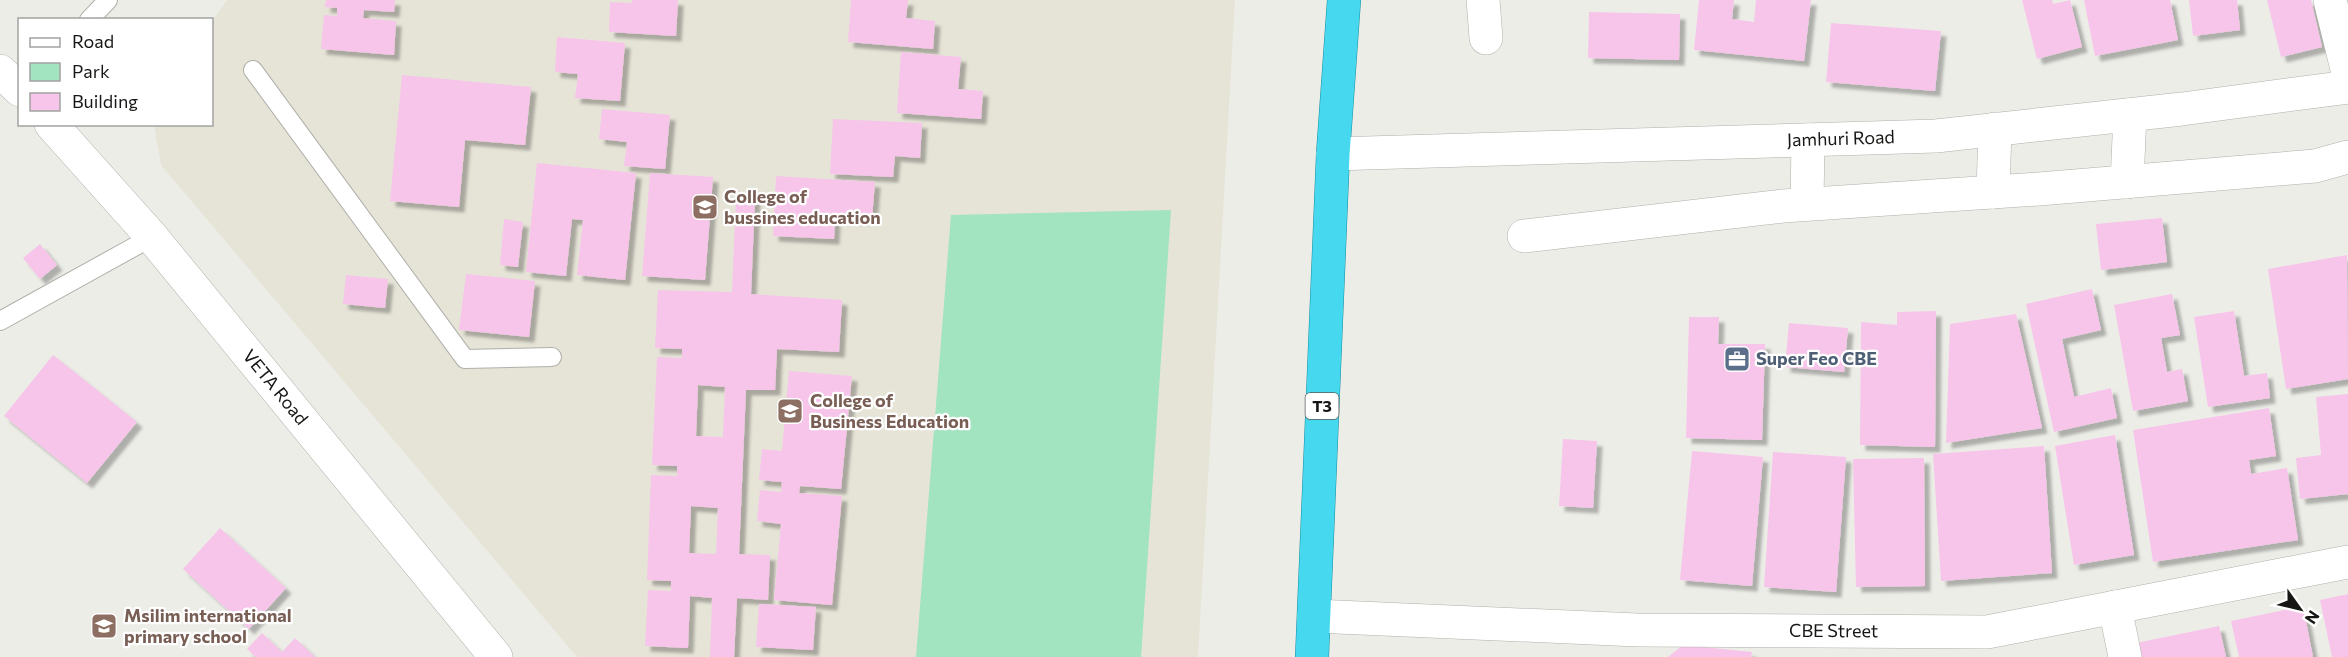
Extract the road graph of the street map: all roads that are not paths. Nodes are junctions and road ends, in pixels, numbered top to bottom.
1 (108, 0) edge
2 (1344, 0) edge
3 (1483, 0) edge
4 (2330, 0) edge
5 (91, 18) edge
6 (1486, 38) dead end
7 (253, 70) dead end
8 (2348, 73) edge
9 (2348, 87) edge
10 (2130, 115) junction
11 (53, 126) edge
12 (1995, 129) junction
13 (1808, 140) junction
14 (1333, 154) junction
15 (2348, 158) edge
16 (2127, 182) junction
17 (1993, 192) junction
18 (1807, 204) junction
19 (1524, 236) dead end
20 (152, 237) junction
21 (0, 321) edge
22 (552, 357) dead end
23 (2348, 562) edge
24 (2115, 607) junction
25 (1314, 616) junction
26 (1986, 645) edge
27 (496, 657) edge
28 (1312, 657) edge
29 (2125, 657) edge

1 - 5 lane
2 - 14 highway, T3
3 - 6 street
4 - 8 street
7 - 22 lane
9 - 10 street, Jamhuri Road
10 - 12 street, Jamhuri Road
10 - 16 street
11 - 20 street, VETA Road
12 - 13 street, Jamhuri Road
12 - 17 street
13 - 14 street, Jamhuri Road
13 - 18 street
14 - 25 highway, T3
15 - 16 street
16 - 17 street
17 - 18 street
18 - 19 street
20 - 21 lane
20 - 27 street, VETA Road
23 - 24 street, CBE Street
24 - 26 street, CBE Street
24 - 29 street
25 - 26 street, CBE Street
25 - 28 highway, T3

